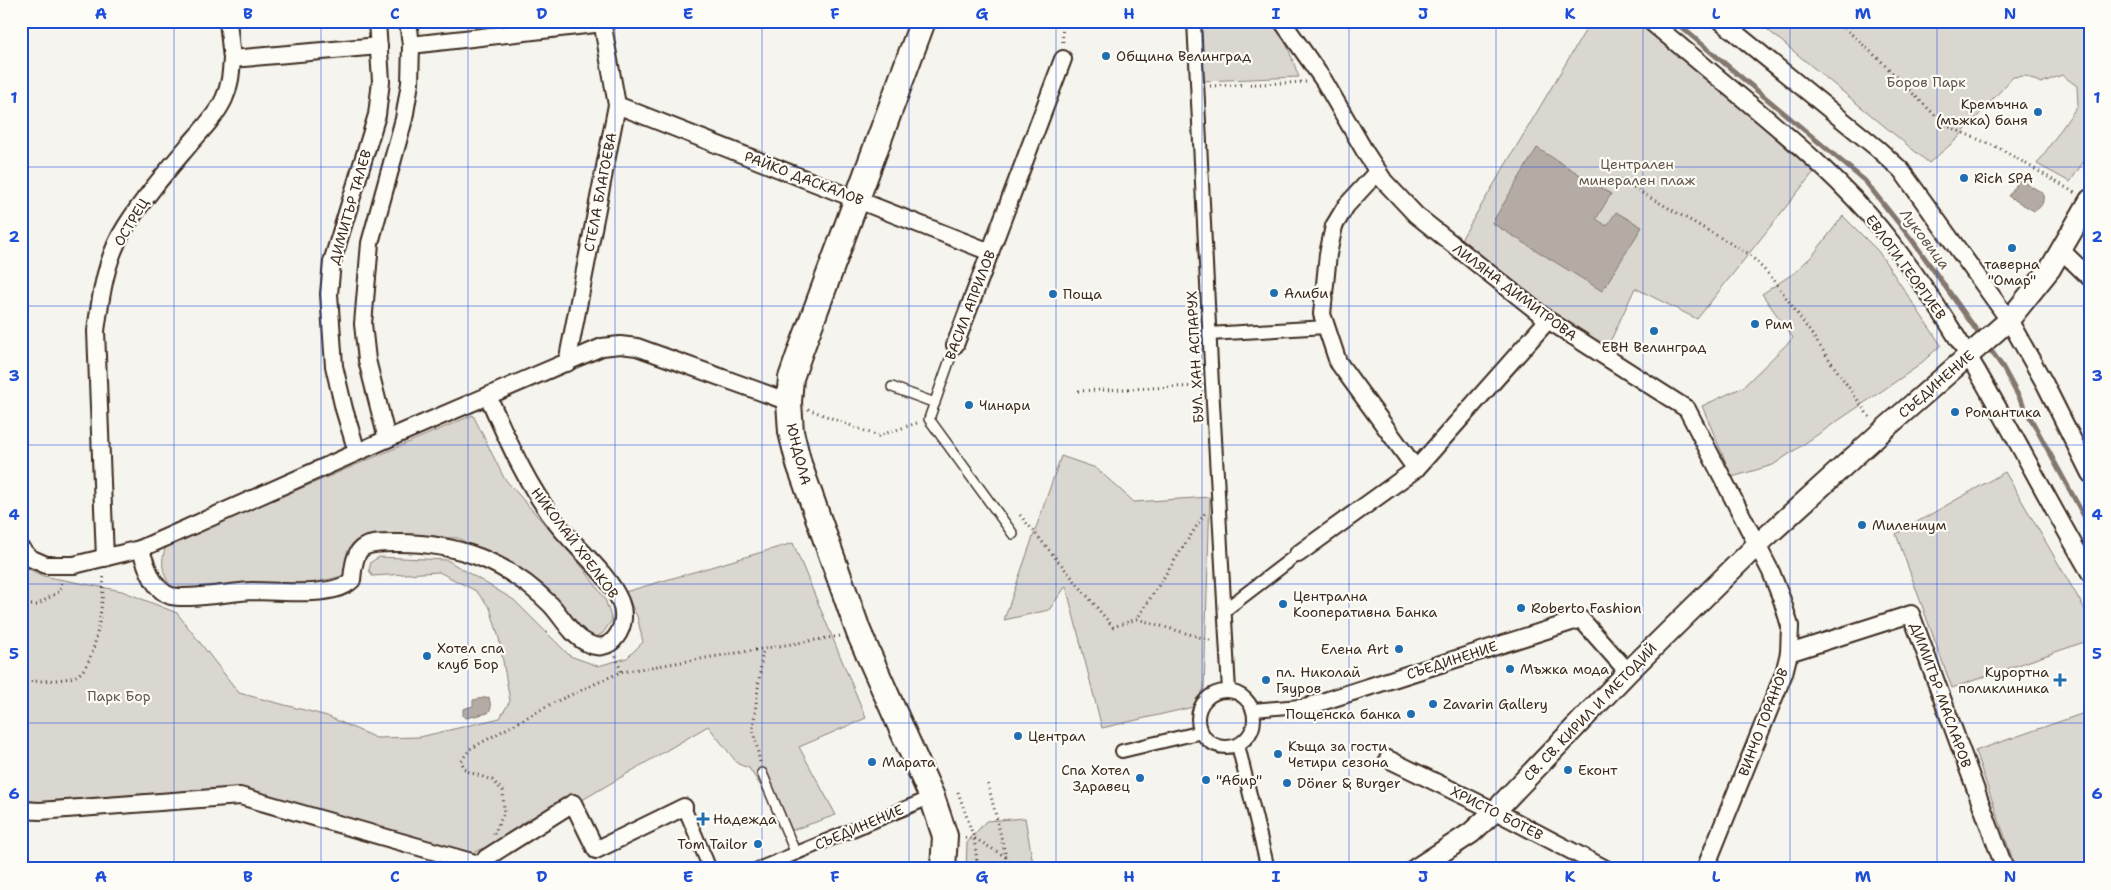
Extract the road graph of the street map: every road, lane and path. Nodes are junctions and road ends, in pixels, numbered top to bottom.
1 (228, 21) edge
2 (376, 21) edge
3 (408, 21) edge
4 (923, 21) edge
5 (1062, 21) edge
6 (1194, 21) edge
7 (1282, 21) edge
8 (1650, 21) edge
9 (1722, 21) edge
10 (1837, 21) edge
11 (603, 22) edge
12 (411, 45) junction
13 (379, 46) junction
14 (232, 59) junction
15 (1063, 59) joint
16 (1324, 81) junction
17 (1197, 86) junction
18 (617, 105) junction
19 (1378, 171) junction
20 (1616, 178) dead end
21 (856, 199) junction
22 (2089, 201) edge
23 (2062, 251) junction
24 (990, 252) junction
25 (2090, 278) edge
26 (1548, 320) junction
27 (2009, 320) junction
28 (1326, 327) junction
29 (1209, 334) junction
30 (955, 345) joint
31 (1969, 356) junction
32 (567, 363) junction
33 (1212, 385) junction
34 (892, 387) dead end
35 (1078, 391) dead end
36 (488, 396) junction
37 (789, 402) junction
38 (934, 403) junction
39 (929, 419) junction
40 (1880, 433) junction
41 (387, 439) junction
42 (357, 452) junction
43 (1416, 469) junction
44 (2090, 474) edge
45 (1218, 493) junction
46 (1020, 515) dead end
47 (1013, 534) dead end
48 (1756, 546) junction
49 (140, 549) junction
50 (21, 550) edge
51 (1298, 554) joint
52 (105, 558) junction
53 (64, 565) junction
54 (2090, 573) edge
55 (21, 605) edge
56 (1225, 610) junction
57 (1137, 619) junction
58 (859, 633) junction
59 (1226, 644) junction
60 (762, 650) junction
61 (1789, 653) junction
62 (1628, 672) junction
63 (21, 682) edge
64 (1230, 691) junction
65 (1312, 705) joint
66 (1253, 710) junction
67 (1202, 732) junction
68 (1238, 745) junction
69 (1122, 751) dead end
70 (1388, 759) dead end
71 (762, 773) joint
72 (988, 784) dead end
73 (958, 792) dead end
74 (932, 797) junction
75 (684, 807) joint
76 (21, 810) edge
77 (1495, 811) junction
78 (945, 836) junction
79 (974, 838) junction
80 (796, 854) junction
81 (1006, 858) junction
82 (485, 863) edge
83 (710, 869) edge
84 (758, 869) edge
85 (942, 869) edge
86 (978, 869) edge
87 (1009, 869) edge
88 (1268, 869) edge
89 (1416, 869) edge
90 (1606, 869) edge
91 (1705, 869) edge
92 (2005, 869) edge

1 - 14 street, ОСТРЕЦ
2 - 13 street, ДИМИТЪР ТАЛЕВ
3 - 12 street
4 - 21 main road, ЮНДОЛА
5 - 15 path
6 - 17 street, БУЛ. ХАН АСПАРУХ
7 - 16 street, ЛИЛЯНА ДИМИТРОВА
8 - 31 street, ЕВЛОГИ ГЕОРГИЕВ
9 - 27 street
10 - 22 path
11 - 12 street
11 - 18 street, СТЕЛА БЛАГОЕВА
12 - 41 street
13 - 14 street
13 - 42 street, ДИМИТЪР ТАЛЕВ
14 - 52 street, ОСТРЕЦ
15 - 24 street, ВАСИЛ АПРИЛОВ
16 - 17 path
16 - 19 street, ЛИЛЯНА ДИМИТРОВА
17 - 29 street, БУЛ. ХАН АСПАРУХ
18 - 21 street, РАЙКО ДАСКАЛОВ
18 - 32 street, СТЕЛА БЛАГОЕВА
19 - 26 street, ЛИЛЯНА ДИМИТРОВА
19 - 28 street
20 - 40 path
21 - 24 street, РАЙКО ДАСКАЛОВ
21 - 37 main road, ЮНДОЛА
22 - 23 street, СЪЕДИНЕНИЕ
23 - 25 street
23 - 27 street, СЪЕДИНЕНИЕ
24 - 30 street, ВАСИЛ АПРИЛОВ
26 - 43 street
26 - 48 street, ЛИЛЯНА ДИМИТРОВА
27 - 31 street, СЪЕДИНЕНИЕ
27 - 44 street
28 - 29 street
28 - 43 street
29 - 33 street, БУЛ. ХАН АСПАРУХ
30 - 38 lane, ВАСИЛ АПРИЛОВ
31 - 40 street, СЪЕДИНЕНИЕ
31 - 54 street, ЕВЛОГИ ГЕОРГИЕВ
32 - 36 street
32 - 37 street
33 - 35 path
33 - 45 street, БУЛ. ХАН АСПАРУХ
34 - 38 lane
36 - 41 street
36 - 49 street, НИКОЛАЙ ХРЕЛКОВ
37 - 39 path
37 - 58 main road, ЮНДОЛА
38 - 39 lane, ВАСИЛ АПРИЛОВ
39 - 47 lane
40 - 48 street, СЪЕДИНЕНИЕ
41 - 42 street
42 - 49 street
43 - 51 street
45 - 56 street, БУЛ. ХАН АСПАРУХ
45 - 57 path
46 - 57 path
48 - 61 street, ВИНЧО ГОРАНОВ
48 - 62 street, СВ. СВ. КИРИЛ И МЕТОДИЙ
49 - 52 street
50 - 53 street
51 - 56 street
52 - 53 street
52 - 63 path
53 - 55 path
56 - 59 street, БУЛ. ХАН АСПАРУХ
57 - 59 path
58 - 60 path
58 - 74 main road, ЮНДОЛА
59 - 64 street, БУЛ. ХАН АСПАРУХ
60 - 71 path
60 - 82 path
61 - 91 street, ВИНЧО ГОРАНОВ
61 - 92 street, ДИМИТЪР МАСЛАРОВ
62 - 65 street, СЪЕДИНЕНИЕ
62 - 77 street, СВ. СВ. КИРИЛ И МЕТОДИЙ
64 - 66 street
64 - 67 street
65 - 66 street, СЪЕДИНЕНИЕ
66 - 68 street
67 - 68 street
67 - 69 street
68 - 88 street
70 - 77 street, ХРИСТО БОТЕВ
71 - 80 lane
72 - 81 path
73 - 79 path
74 - 78 main road, ЮНДОЛА
74 - 80 street, СЪЕДИНЕНИЕ
75 - 82 street
75 - 83 street
76 - 82 street
77 - 89 street, СВ. СВ. КИРИЛ И МЕТОДИЙ
77 - 90 street, ХРИСТО БОТЕВ
78 - 79 path
78 - 85 main road
79 - 81 path
79 - 86 path
80 - 84 street, СЪЕДИНЕНИЕ
81 - 87 path

